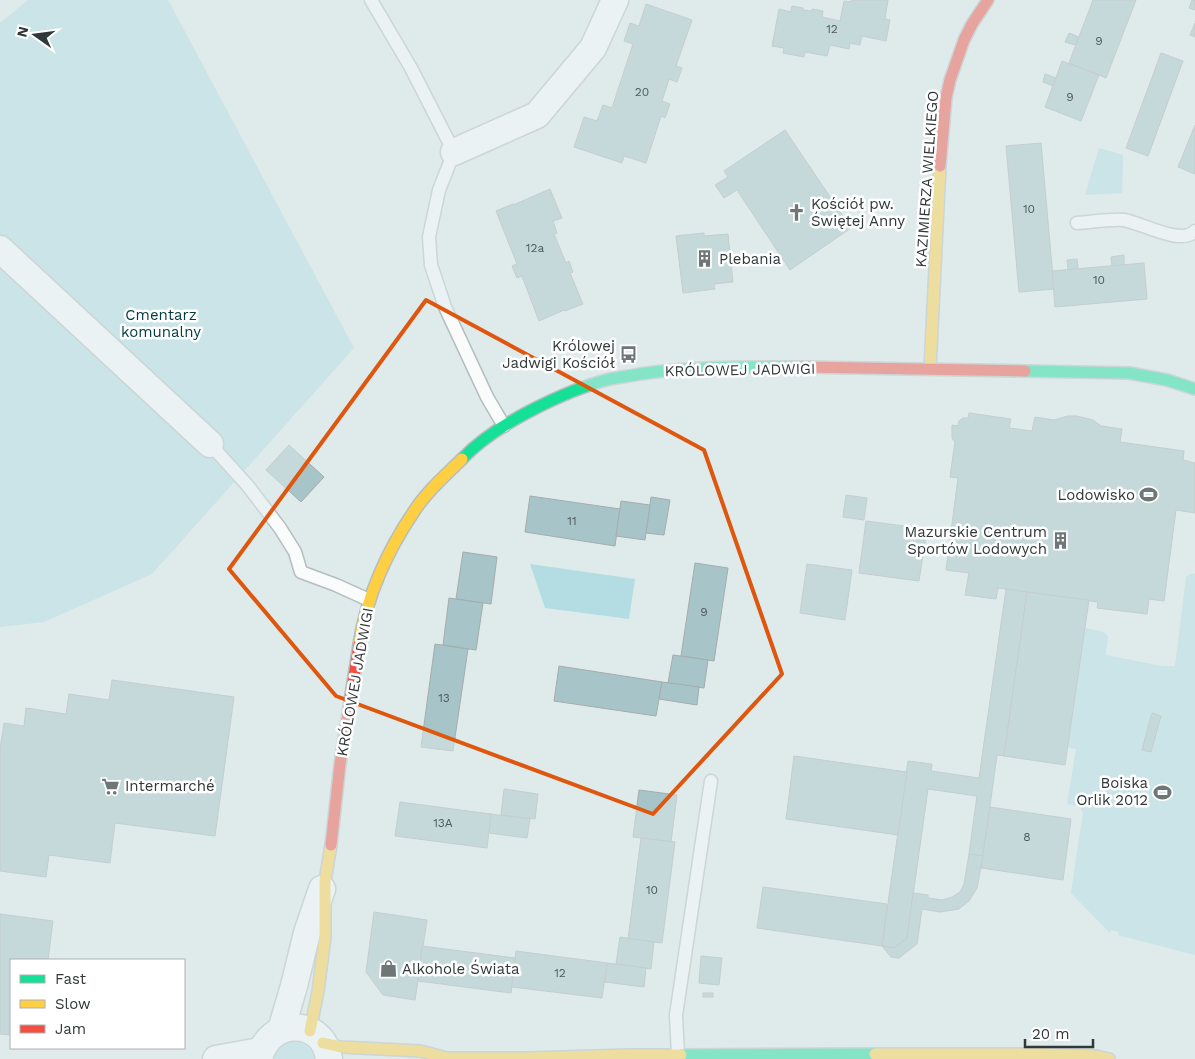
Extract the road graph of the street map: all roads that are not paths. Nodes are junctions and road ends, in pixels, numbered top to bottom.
1 (371, 0) edge
2 (615, 0) edge
3 (988, 0) edge
4 (454, 152) junction
5 (1078, 223) dead end
6 (1195, 231) edge
7 (0, 249) edge
8 (930, 369) junction
9 (1195, 389) edge
10 (504, 426) junction
11 (210, 444) joint
12 (370, 600) junction
13 (711, 782) dead end
14 (325, 881) junction
15 (281, 1030) junction
16 (321, 1044) edge
17 (260, 1055) edge
18 (678, 1055) junction
19 (934, 1057) edge
20 (216, 1059) edge
21 (445, 1059) edge
22 (1109, 1059) edge

1 - 4 lane
2 - 4 street
3 - 8 street, KAZIMIERZA WIELKIEGO
4 - 10 lane
5 - 6 lane
7 - 11 street
8 - 9 street, KRÓLOWEJ JADWIGI
8 - 10 street, KRÓLOWEJ JADWIGI
10 - 12 street, KRÓLOWEJ JADWIGI
11 - 12 lane
12 - 14 street, KRÓLOWEJ JADWIGI
13 - 18 lane
14 - 15 street, KRÓLOWEJ JADWIGI
14 - 16 street, KRÓLOWEJ JADWIGI
15 - 16 street
15 - 17 street
16 - 21 street
17 - 20 street
18 - 19 street
18 - 21 street
19 - 22 street

